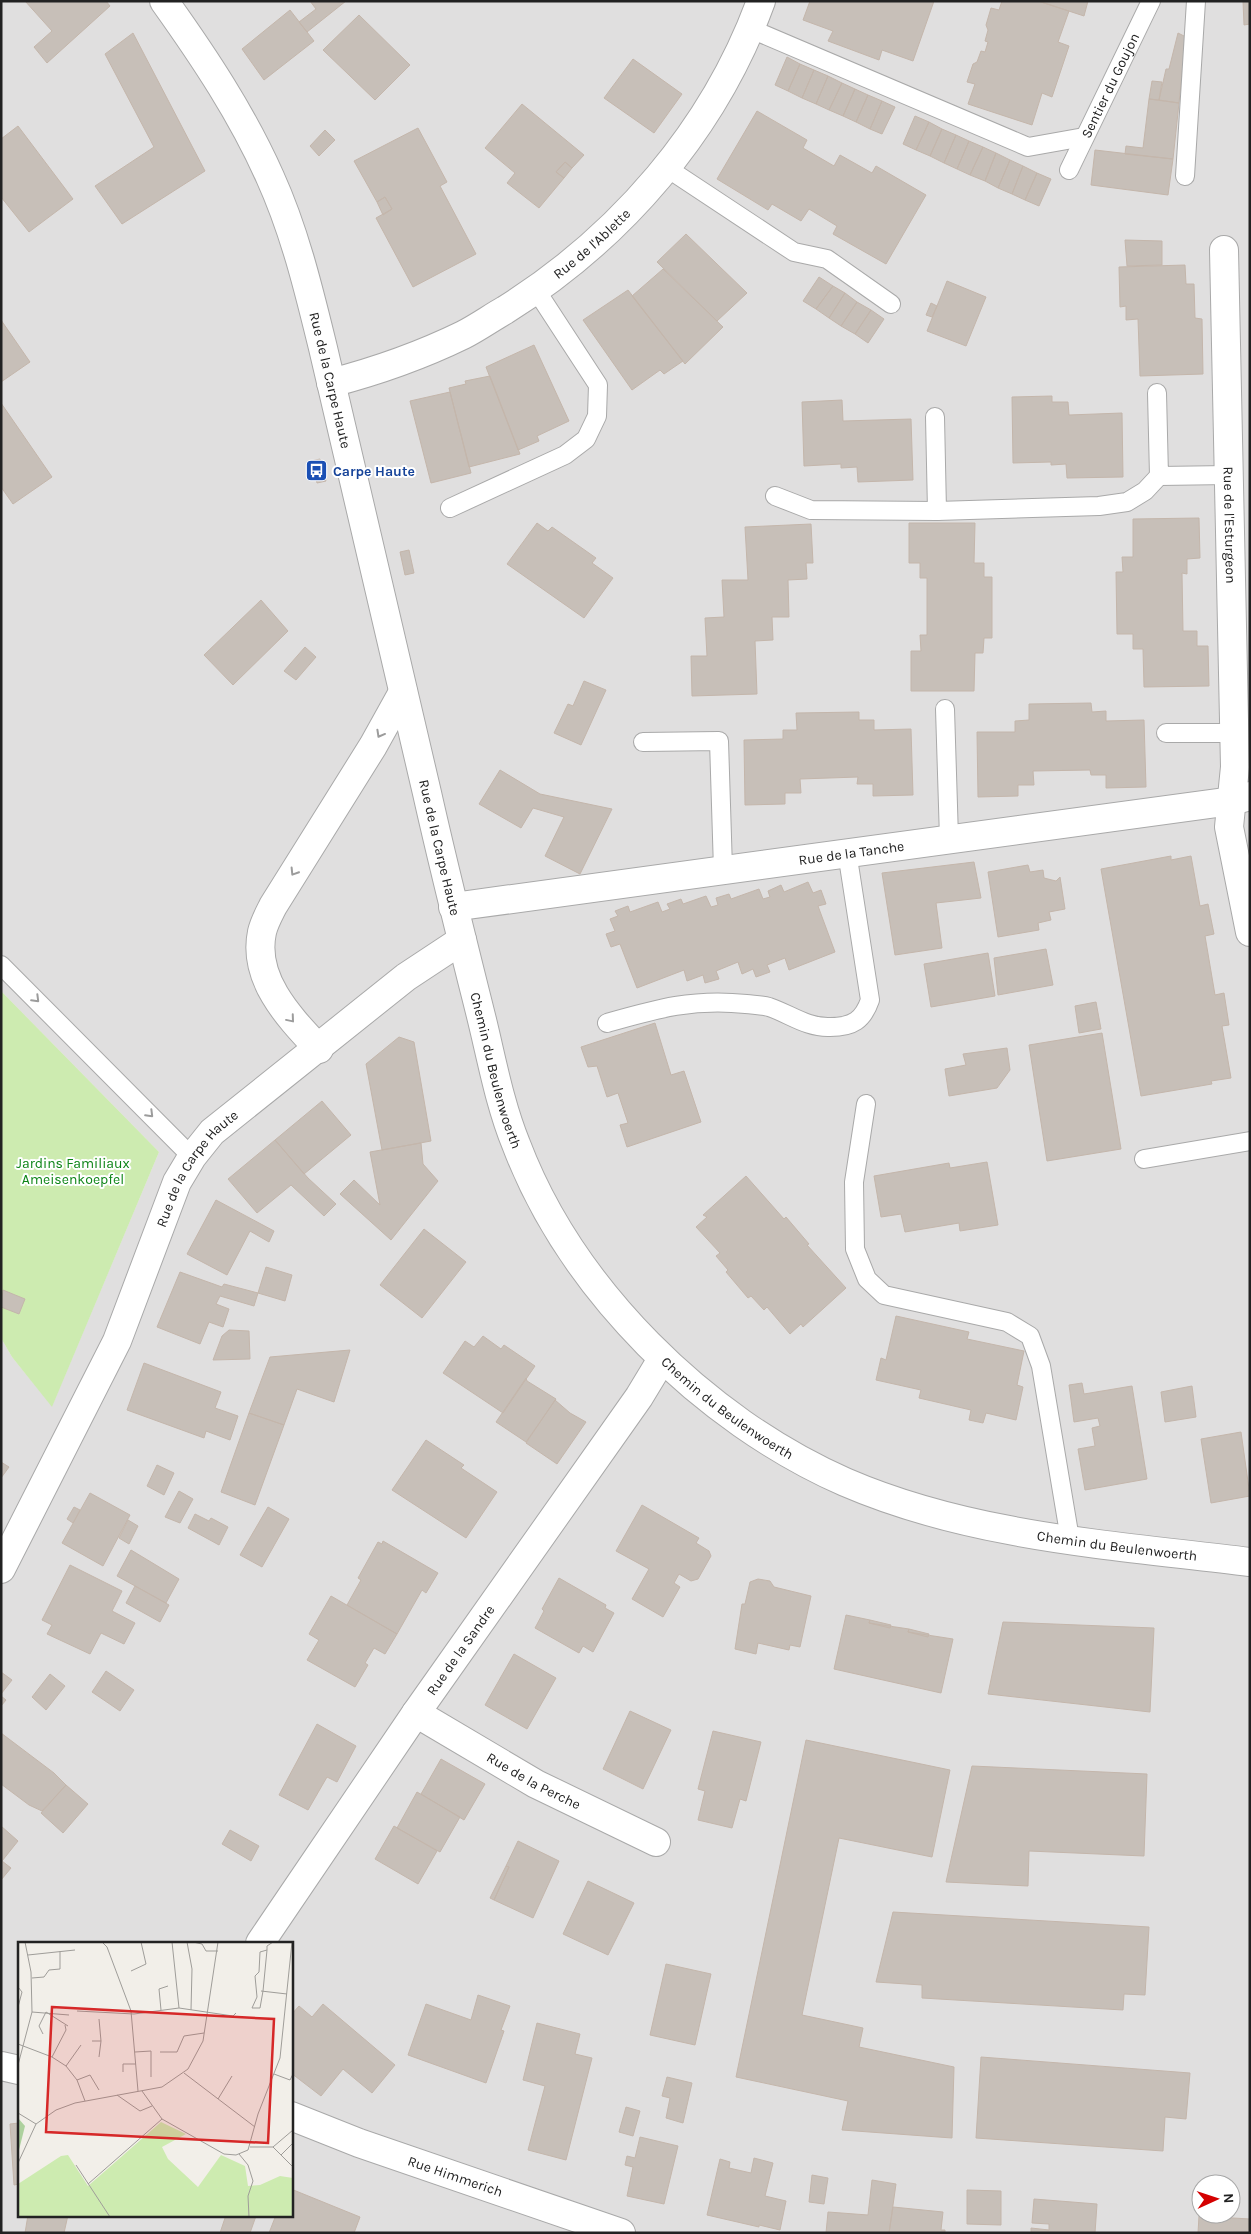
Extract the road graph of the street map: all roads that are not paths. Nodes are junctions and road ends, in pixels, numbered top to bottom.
1 (164, 1) edge
2 (762, 1) edge
3 (1151, 1) edge
4 (1196, 1) edge
5 (751, 29) junction
6 (1084, 137) junction
7 (667, 168) junction
8 (1070, 170) dead end
9 (1185, 176) dead end
10 (1224, 250) dead end
11 (536, 290) junction
12 (891, 304) dead end
13 (331, 383) junction
14 (1158, 393) dead end
15 (935, 418) dead end
16 (1230, 475) junction
17 (1159, 476) junction
18 (775, 496) dead end
19 (450, 508) dead end
20 (937, 511) junction
21 (403, 692) junction
22 (944, 709) dead end
23 (1166, 733) dead end
24 (1234, 733) junction
25 (643, 742) dead end
26 (1241, 798) edge
27 (949, 838) junction
28 (847, 852) junction
29 (723, 868) junction
30 (454, 907) junction
31 (1250, 932) edge
32 (462, 940) junction
33 (1, 964) edge
34 (607, 1023) dead end
35 (319, 1049) junction
36 (866, 1104) dead end
37 (1250, 1141) edge
38 (192, 1157) junction
39 (1144, 1159) dead end
40 (662, 1360) junction
41 (1070, 1539) junction
42 (1250, 1562) edge
43 (1, 1569) edge
44 (416, 1713) junction
45 (656, 1842) dead end
46 (261, 1942) edge
47 (1, 2066) edge
48 (18, 2070) edge
49 (292, 2116) edge
50 (621, 2233) edge

1 - 13 street, Rue de la Carpe Haute
2 - 5 street, Rue de l'Ablette
3 - 6 lane, Sentier du Goujon
4 - 9 lane
5 - 6 lane
5 - 7 street, Rue de l'Ablette
6 - 8 lane, Sentier du Goujon
7 - 11 street, Rue de l'Ablette
7 - 12 lane
10 - 16 street, Rue de l'Esturgeon
11 - 13 street, Rue de l'Ablette
11 - 19 lane
13 - 21 street, Rue de la Carpe Haute
14 - 17 lane
15 - 20 lane
16 - 17 lane
16 - 24 street, Rue de l'Esturgeon
17 - 20 lane
18 - 20 lane
21 - 30 street, Rue de la Carpe Haute
21 -> 35 street
22 - 27 lane
23 - 24 lane
24 - 26 street, Rue de l'Esturgeon
25 - 29 lane
26 - 27 street, Rue de la Tanche
26 - 31 street, Rue de l'Esturgeon
27 - 28 street, Rue de la Tanche
28 - 29 street, Rue de la Tanche
28 - 34 lane
29 - 30 street, Rue de la Tanche
30 - 32 street, Rue de la Carpe Haute
32 - 35 street, Rue de la Carpe Haute
32 - 40 street, Chemin du Beulenwoerth
33 -> 38 lane
35 - 38 street, Rue de la Carpe Haute
36 - 41 lane
37 - 39 lane
38 - 43 street, Rue de la Carpe Haute
40 - 41 street, Chemin du Beulenwoerth
40 - 44 street, Rue de la Sandre
41 - 42 street, Chemin du Beulenwoerth
44 - 45 street, Rue de la Perche
44 - 46 street, Rue de la Sandre
47 - 48 street
49 - 50 street, Rue Himmerich

